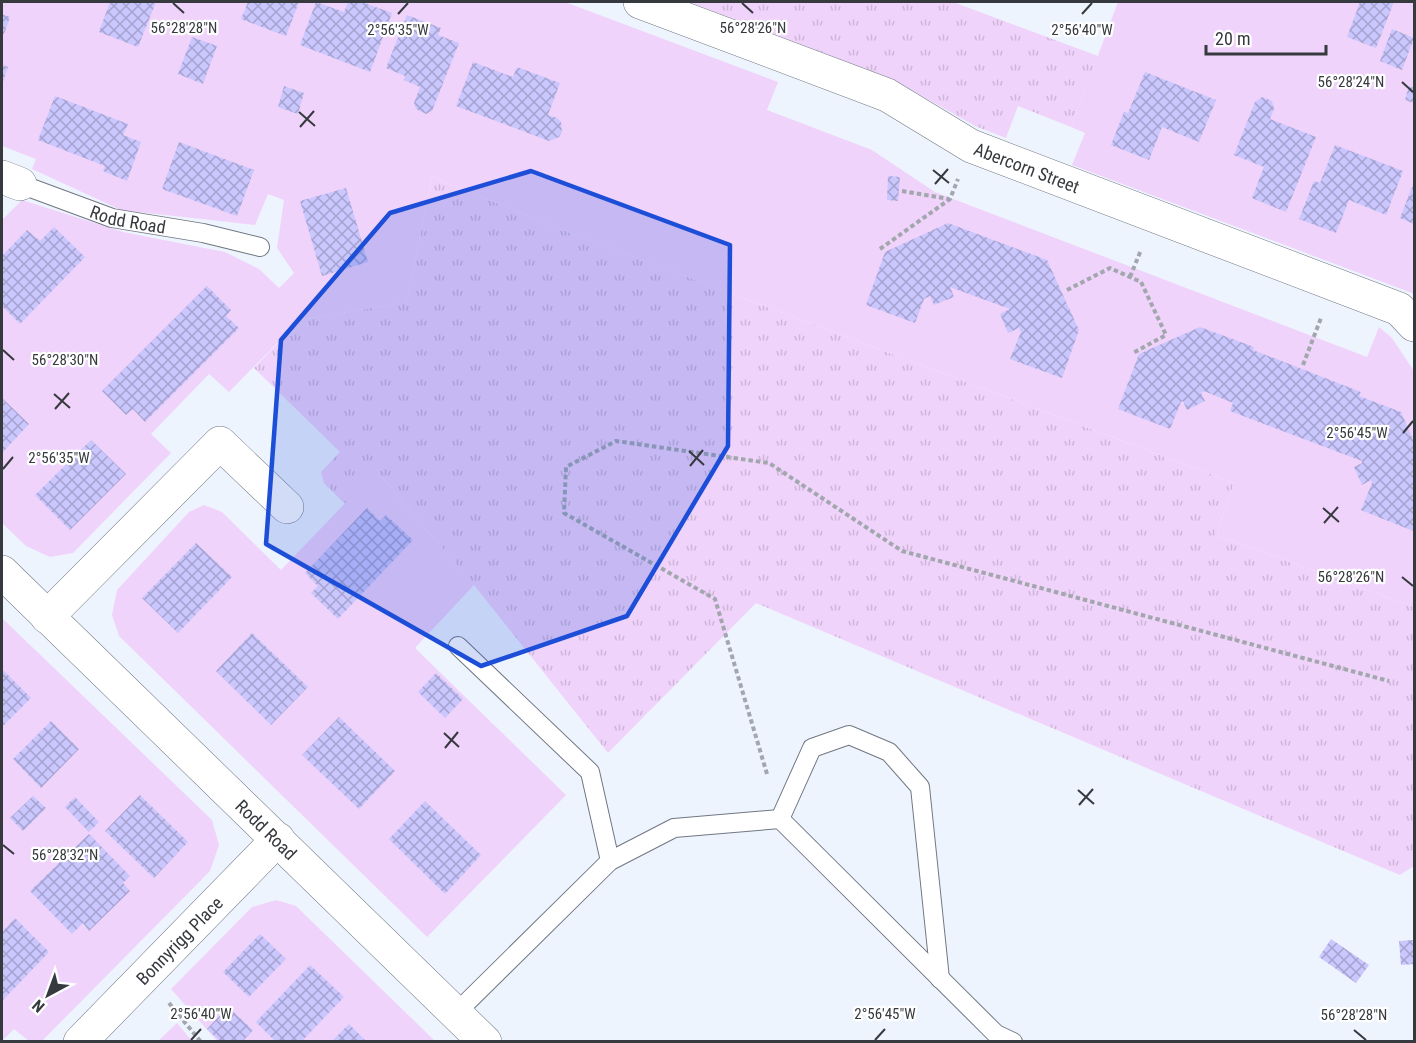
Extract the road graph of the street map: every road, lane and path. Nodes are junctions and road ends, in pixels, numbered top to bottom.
1 (640, 2) edge
2 (971, 146) junction
3 (11, 180) edge
4 (902, 191) dead end
5 (950, 199) junction
6 (260, 247) dead end
7 (880, 249) dead end
8 (1335, 284) junction
9 (1067, 290) dead end
10 (1414, 325) edge
11 (1133, 353) dead end
12 (1303, 365) dead end
13 (287, 507) dead end
14 (2, 572) edge
15 (47, 617) junction
16 (458, 646) dead end
17 (1389, 681) dead end
18 (780, 819) junction
19 (278, 839) junction
20 (610, 861) junction
21 (146, 974) junction
22 (940, 979) junction
23 (456, 1013) junction
24 (80, 1041) edge
25 (201, 1041) edge
26 (485, 1041) edge
27 (1013, 1041) edge

1 - 2 street, Abercorn Street
2 - 5 path
2 - 8 street, Abercorn Street
3 - 6 lane, Rodd Road
4 - 5 path
5 - 7 path
8 - 10 street, Abercorn Street
8 - 12 path
9 - 11 path
13 - 15 street
14 - 15 street, Rodd Road
15 - 19 street, Rodd Road
16 - 20 lane
17 - 18 path
18 - 20 lane
18 - 22 lane
18 - 22 lane
19 - 21 street, Bonnyrigg Place
19 - 23 street, Rodd Road
20 - 23 lane
21 - 24 street, Bonnyrigg Place
21 - 25 path
22 - 27 lane
23 - 26 street, Rodd Road

